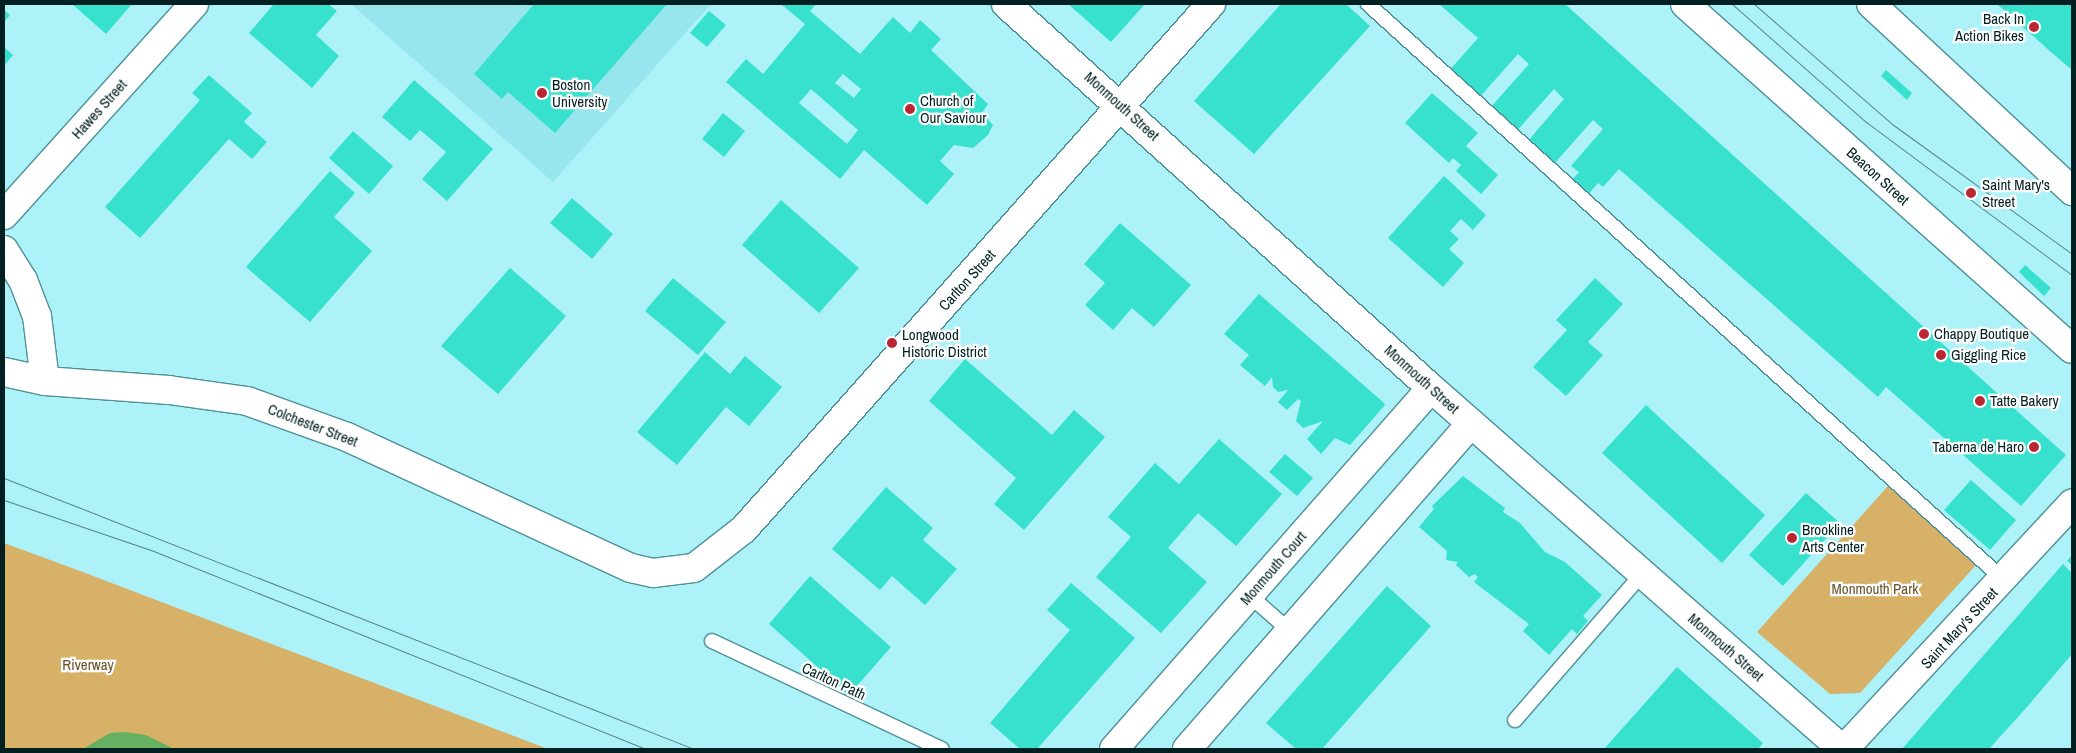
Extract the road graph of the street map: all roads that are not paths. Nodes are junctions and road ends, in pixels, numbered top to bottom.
1 (194, 4) edge
2 (1006, 4) edge
3 (1211, 4) edge
4 (1368, 4) edge
5 (1685, 4) edge
6 (1871, 4) edge
7 (1122, 105) junction
8 (2072, 191) edge
9 (4, 215) edge
10 (4, 250) edge
11 (2072, 349) edge
12 (4, 372) edge
13 (45, 381) junction
14 (1431, 388) junction
15 (1471, 423) junction
16 (2072, 504) edge
17 (694, 568) joint
18 (1642, 574) junction
19 (2004, 580) junction
20 (1250, 595) junction
21 (1290, 630) junction
22 (712, 641) dead end
23 (1515, 720) dead end
24 (942, 749) edge
25 (1114, 749) edge
26 (1187, 749) edge
27 (1843, 749) edge

1 - 9 street, Hawes Street
2 - 7 street, Monmouth Street
3 - 7 street, Carlton Street
4 - 19 lane
5 - 11 street, Beacon Street
6 - 8 street
7 - 14 street, Monmouth Street
7 - 17 street, Carlton Street
10 - 13 street
12 - 13 street, Colchester Street
13 - 17 street, Colchester Street
14 - 15 street, Monmouth Street
14 - 20 street, Monmouth Court
15 - 18 street, Monmouth Street
15 - 21 street
16 - 19 street, Saint Mary's Street
18 - 23 lane
18 - 27 street, Monmouth Street
19 - 27 street, Saint Mary's Street
20 - 21 lane
20 - 25 street, Monmouth Court
21 - 26 street
22 - 24 lane, Carlton Path

